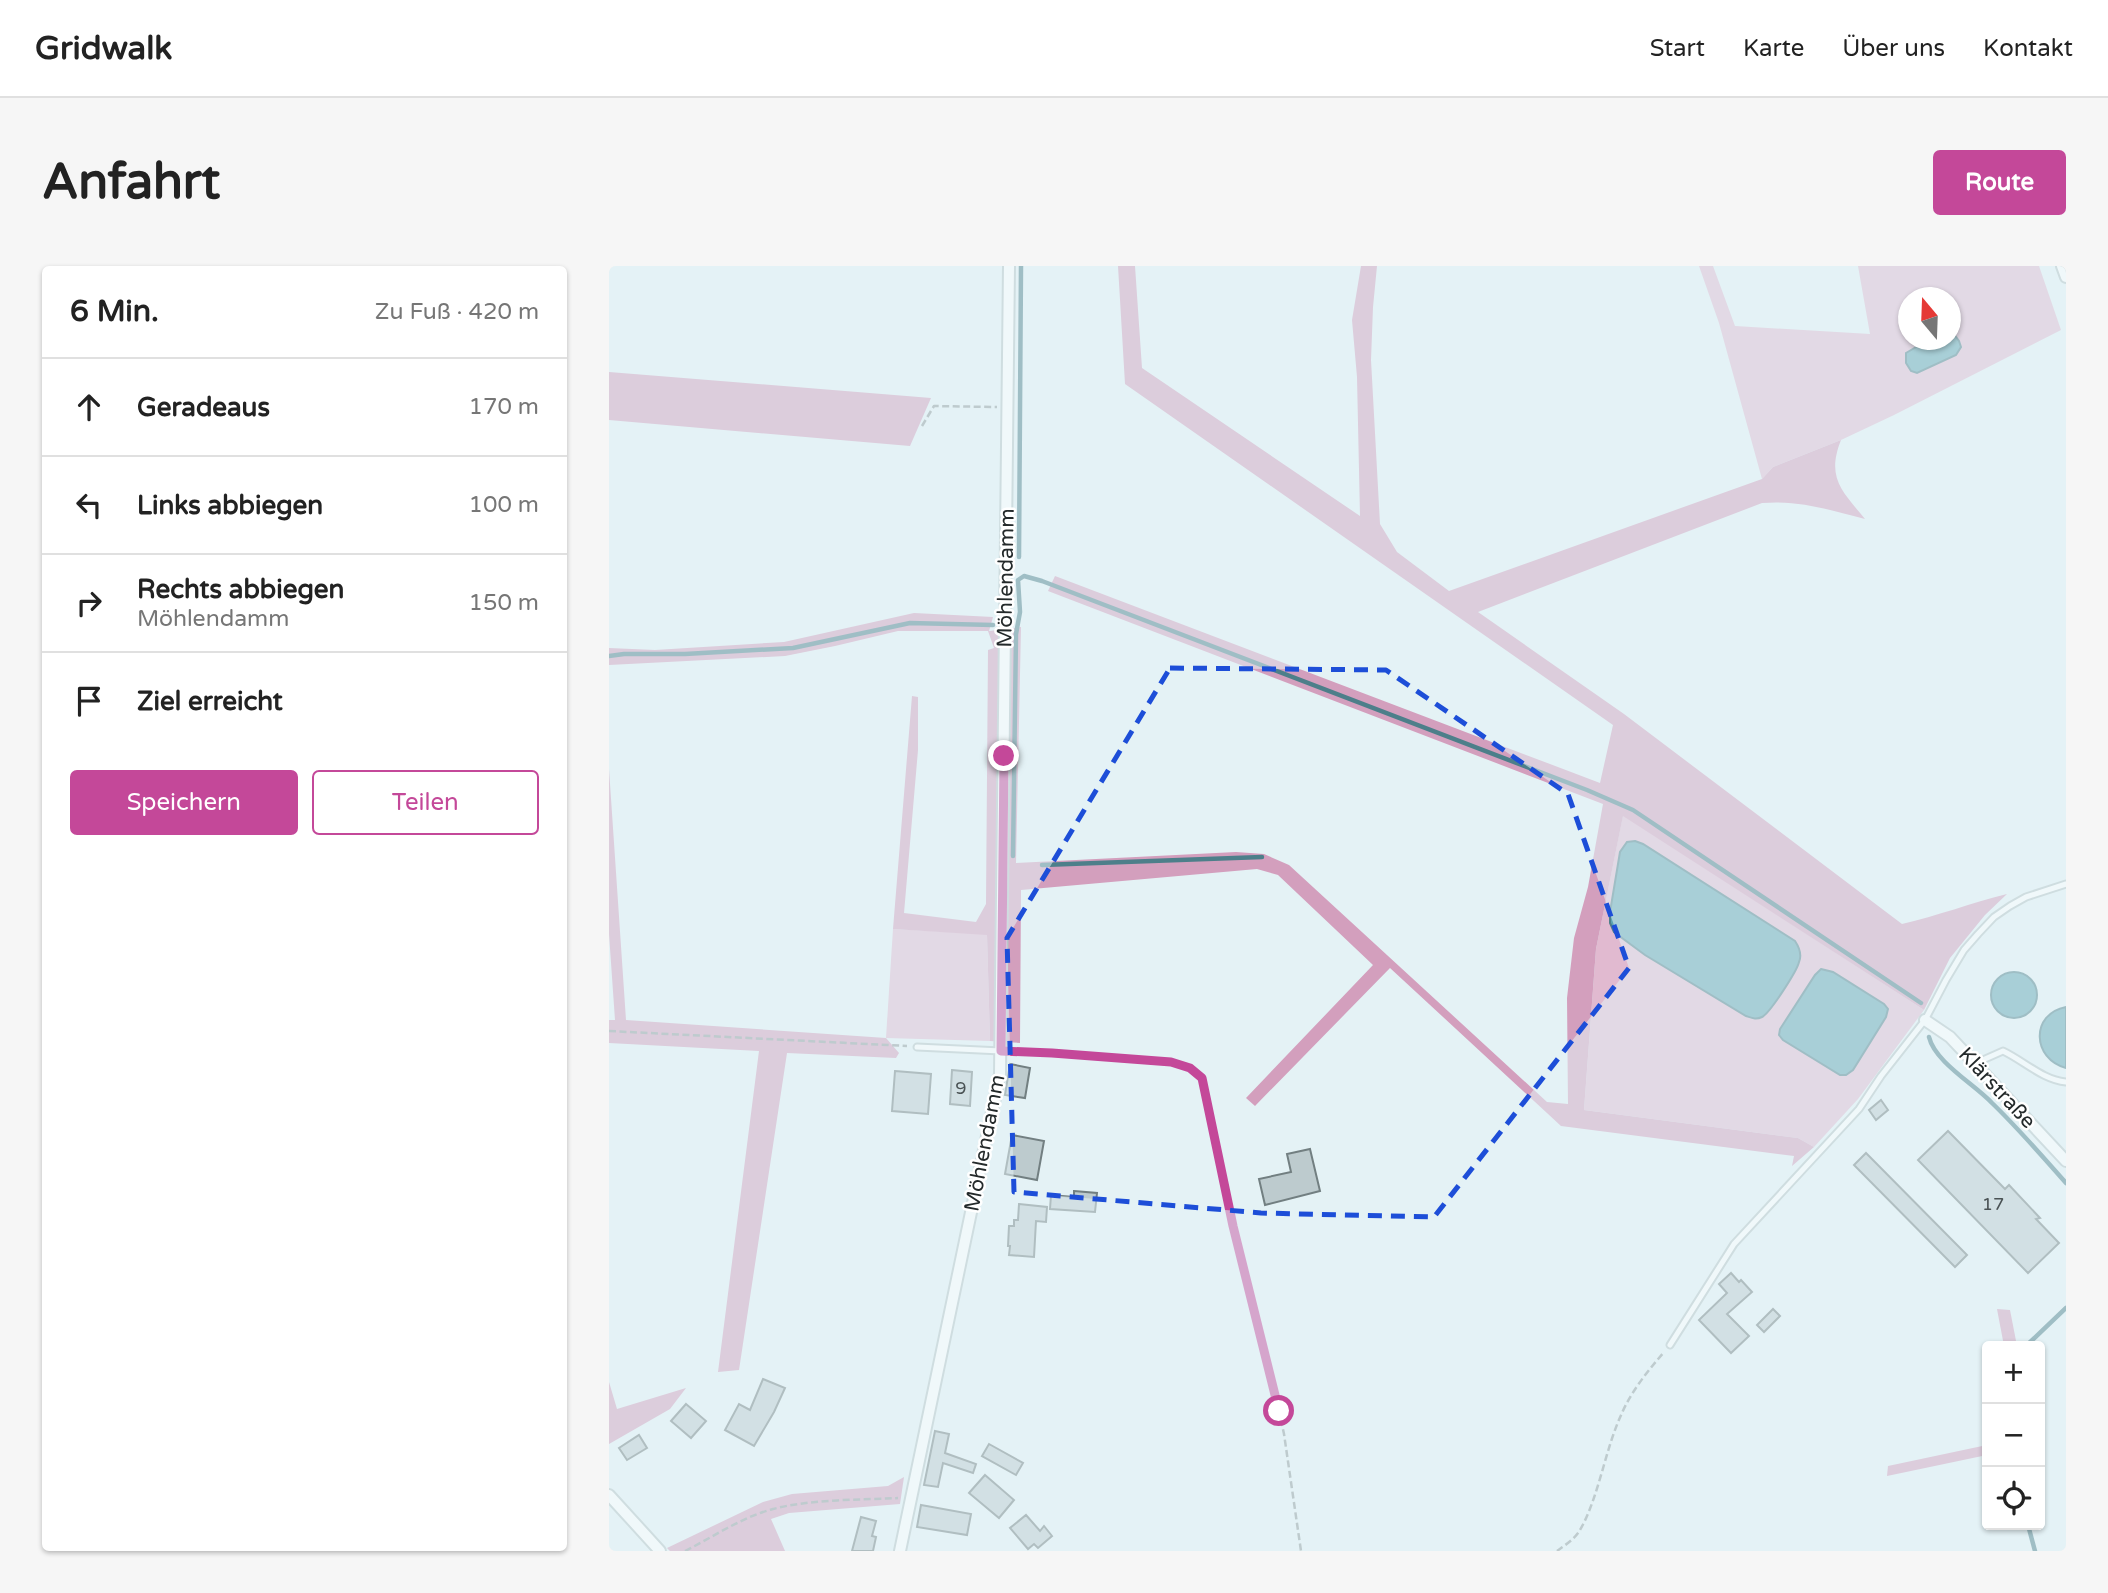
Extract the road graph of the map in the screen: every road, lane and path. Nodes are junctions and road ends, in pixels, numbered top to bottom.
1 (1009, 266) edge
2 (2061, 266) edge
3 (2066, 277) edge
4 (1008, 407) junction
5 (922, 426) dead end
6 (2066, 884) edge
7 (1925, 1020) junction
8 (609, 1031) edge
9 (917, 1047) joint
10 (1001, 1051) junction
11 (1975, 1064) junction
12 (2066, 1082) edge
13 (2066, 1161) edge
14 (1670, 1345) joint
15 (609, 1495) edge
16 (910, 1497) junction
17 (660, 1551) edge
18 (685, 1551) edge
19 (900, 1551) edge
20 (1301, 1551) edge
21 (1556, 1551) edge

1 - 4 street, Möhlendamm
2 - 3 street
4 - 5 path
4 - 10 street, Möhlendamm
6 - 7 lane
7 - 11 street, Klärstraße
7 - 14 lane
8 - 9 path
9 - 10 lane
10 - 16 street, Möhlendamm
10 - 20 path
11 - 12 lane
11 - 13 street, Klärstraße
14 - 21 path
15 - 17 street
16 - 18 path
16 - 19 street, Möhlendamm

